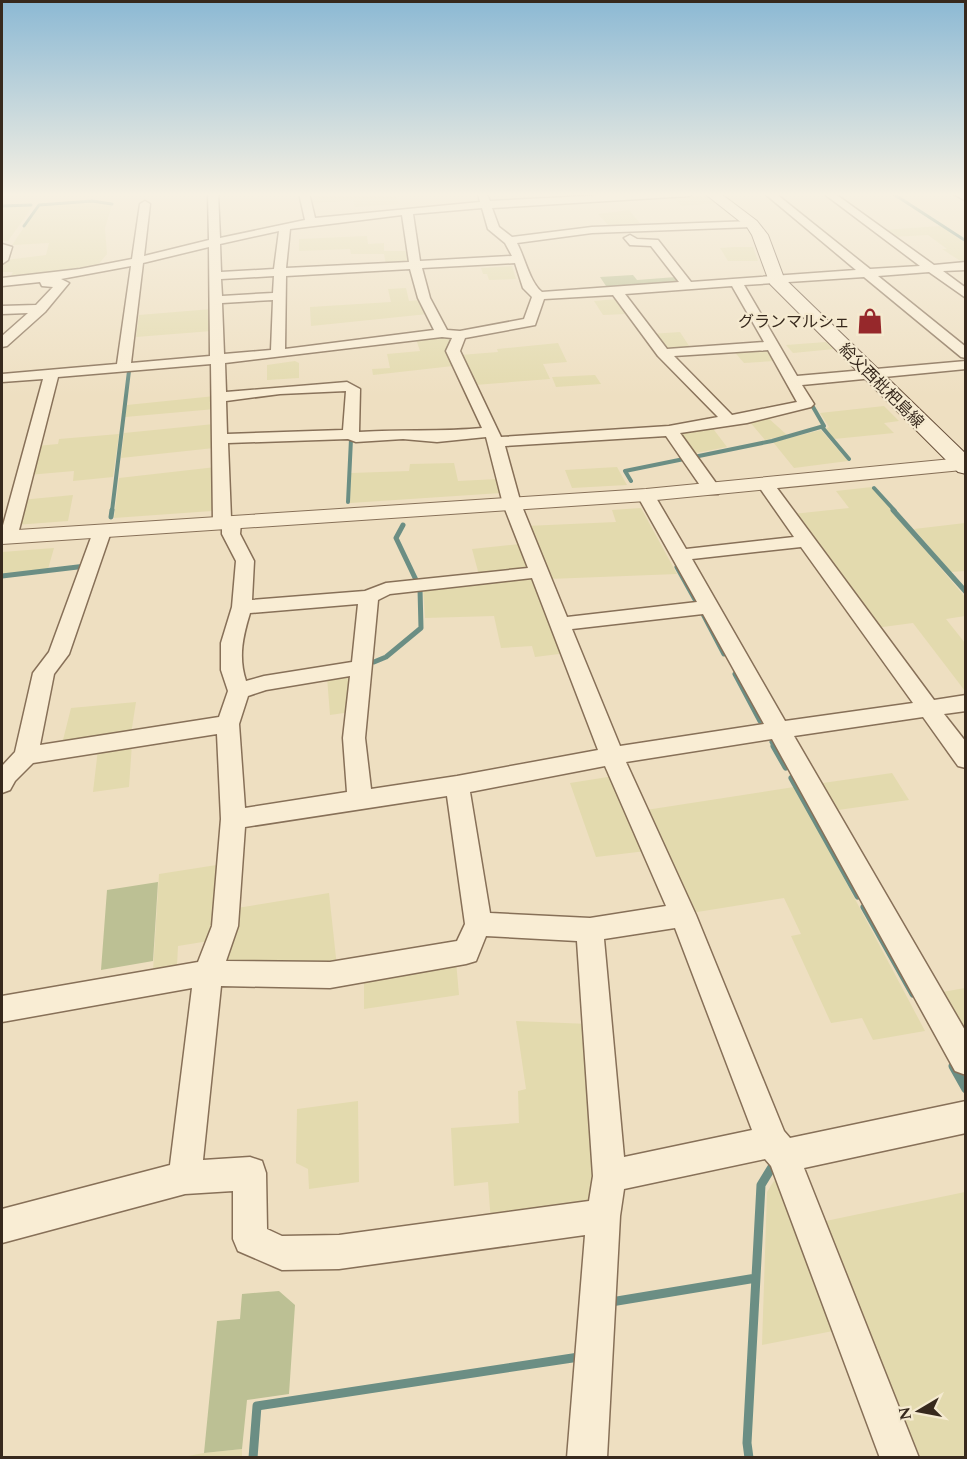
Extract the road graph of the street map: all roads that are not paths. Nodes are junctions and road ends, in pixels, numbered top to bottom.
1 (131, 261) edge
2 (137, 261) edge
3 (215, 261) edge
4 (281, 261) edge
5 (476, 261) edge
6 (521, 261) edge
7 (669, 261) edge
8 (769, 261) edge
9 (852, 261) edge
10 (920, 261) edge
11 (415, 264) junction
12 (966, 266) edge
13 (931, 269) junction
14 (280, 272) junction
15 (868, 274) junction
16 (216, 276) junction
17 (34, 280) junction
18 (776, 280) junction
19 (2, 282) edge
20 (736, 282) junction
21 (688, 286) junction
22 (616, 291) junction
23 (966, 294) edge
24 (280, 296) junction
25 (539, 296) junction
26 (217, 300) junction
27 (40, 309) junction
28 (2, 310) edge
29 (442, 333) junction
30 (460, 336) junction
31 (2, 343) edge
32 (773, 346) junction
33 (663, 353) junction
34 (278, 354) junction
35 (966, 354) edge
36 (219, 360) junction
37 (966, 365) edge
38 (123, 369) junction
39 (870, 374) junction
40 (51, 375) junction
41 (2, 378) edge
42 (793, 381) junction
43 (220, 397) junction
44 (728, 420) junction
45 (670, 431) junction
46 (351, 434) junction
47 (493, 437) junction
48 (220, 439) junction
49 (964, 465) edge
50 (765, 484) junction
51 (712, 490) junction
52 (646, 495) junction
53 (512, 504) junction
54 (227, 523) junction
55 (102, 532) junction
56 (5, 538) edge
57 (806, 541) junction
58 (680, 555) junction
59 (538, 572) junction
60 (369, 597) junction
61 (242, 607) junction
62 (709, 607) junction
63 (559, 624) junction
64 (363, 667) junction
65 (239, 691) junction
66 (966, 703) edge
67 (928, 708) junction
68 (228, 724) junction
69 (778, 729) junction
70 (26, 756) junction
71 (612, 756) junction
72 (966, 760) edge
73 (2, 784) edge
74 (457, 785) junction
75 (360, 800) junction
76 (233, 819) junction
77 (683, 915) junction
78 (478, 924) junction
79 (590, 930) junction
80 (208, 973) junction
81 (2, 1008) edge
82 (966, 1060) edge
83 (966, 1117) edge
84 (778, 1149) junction
85 (609, 1176) junction
86 (185, 1178) junction
87 (603, 1216) junction
88 (2, 1226) edge
89 (587, 1458) edge
90 (900, 1458) edge

1 - 17 street
2 - 38 street
3 - 16 street
4 - 14 street
5 - 11 street
6 - 25 street
7 - 21 street
8 - 18 main road, 給父西枇杷島線
9 - 15 street
10 - 13 street
11 - 14 street
11 - 29 street
12 - 13 street
13 - 15 street
13 - 23 street
14 - 16 street
14 - 24 street
15 - 18 street
15 - 35 street
16 - 26 street
17 - 19 street
17 - 27 street
18 - 20 street
18 - 39 main road, 給父西枇杷島線
20 - 21 street
20 - 32 street
21 - 22 street
22 - 25 street
22 - 33 street
24 - 26 street
24 - 34 street
25 - 30 street
26 - 36 street
27 - 28 street
27 - 31 street
29 - 30 street
29 - 34 street
30 - 47 street
32 - 33 street
32 - 42 street
33 - 44 street
34 - 36 street
36 - 38 street
36 - 43 street
37 - 39 street
38 - 40 street
39 - 42 street
39 - 49 main road, 給父西枇杷島線
40 - 41 street
40 - 56 street
42 - 44 street
43 - 46 street
43 - 48 street
44 - 45 street
45 - 47 street
45 - 51 street
46 - 47 street
46 - 48 street
47 - 53 street
48 - 54 street
49 - 50 street
50 - 51 street
50 - 57 street
51 - 52 street
52 - 53 street
52 - 58 street
53 - 54 street
53 - 59 street
54 - 55 street
54 - 61 street
55 - 56 street
55 - 70 street
57 - 58 street
57 - 67 street
58 - 62 street
59 - 60 street
59 - 63 street
60 - 61 street
60 - 64 street
61 - 65 street
62 - 63 street
62 - 69 street
63 - 71 street
64 - 65 street
64 - 75 street
65 - 68 street
66 - 67 street
67 - 69 street
67 - 72 street
68 - 70 street
68 - 76 street
69 - 71 street
69 - 82 street
70 - 73 street
71 - 74 street
71 - 77 street
74 - 75 street
74 - 78 street
75 - 76 street
76 - 80 street
77 - 79 street
77 - 84 street
78 - 79 street
78 - 80 street
79 - 85 street
80 - 81 street
80 - 86 street
83 - 84 street
84 - 85 street
84 - 90 street
85 - 87 street
86 - 87 street
86 - 88 street
87 - 89 street

